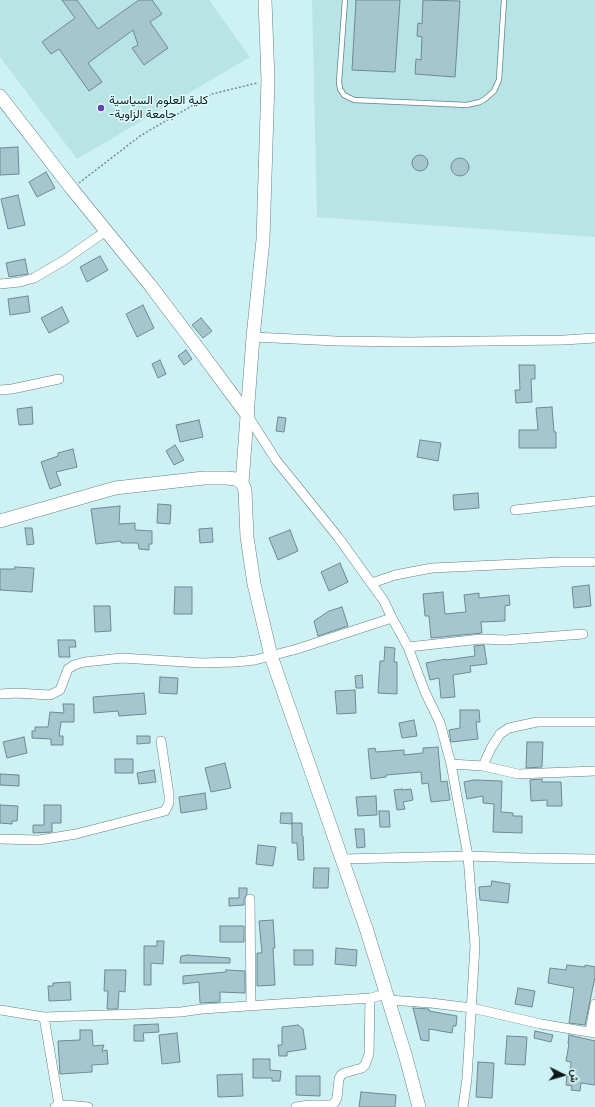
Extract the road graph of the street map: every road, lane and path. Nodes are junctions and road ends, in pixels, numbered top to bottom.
1 (265, 0) edge
2 (345, 0) edge
3 (504, 0) edge
4 (268, 80) junction
5 (0, 96) edge
6 (72, 189) junction
7 (106, 231) junction
8 (0, 284) edge
9 (253, 337) junction
10 (595, 338) edge
11 (59, 379) dead end
12 (0, 390) edge
13 (248, 416) junction
14 (242, 483) junction
15 (595, 501) edge
16 (515, 510) dead end
17 (0, 521) edge
18 (592, 562) dead end
19 (372, 583) junction
20 (392, 618) junction
21 (583, 634) dead end
22 (408, 647) junction
23 (271, 656) junction
24 (0, 694) edge
25 (595, 722) edge
26 (161, 741) dead end
27 (451, 764) junction
28 (483, 766) junction
29 (595, 772) edge
30 (0, 839) edge
31 (468, 856) junction
32 (595, 858) edge
33 (342, 859) junction
34 (250, 899) dead end
35 (388, 997) junction
36 (370, 998) junction
37 (595, 1004) edge
38 (251, 1005) junction
39 (472, 1008) junction
40 (0, 1010) edge
41 (44, 1017) junction
42 (592, 1033) edge
43 (57, 1106) edge
44 (88, 1107) edge
45 (296, 1107) edge
46 (419, 1107) edge
47 (463, 1107) edge

1 - 4 street
2 - 3 lane
4 - 6 path
4 - 9 street
5 - 6 street
6 - 7 street
7 - 8 street
7 - 13 street
9 - 10 street
9 - 13 street
11 - 12 street
13 - 14 street
13 - 19 street
14 - 17 street
14 - 23 street
15 - 16 street
18 - 19 street
19 - 20 street
20 - 22 street
20 - 23 street
21 - 22 street
22 - 27 street
23 - 24 street
23 - 33 street
25 - 28 street
26 - 30 street
27 - 28 street
27 - 31 street
28 - 29 street
31 - 32 street
31 - 33 street
31 - 39 street
33 - 35 street
34 - 38 street
35 - 36 street
35 - 39 street
35 - 46 street
36 - 38 street
36 - 45 street
37 - 42 street
38 - 41 street
39 - 42 street
39 - 47 street
40 - 41 street
41 - 43 street
43 - 44 street

